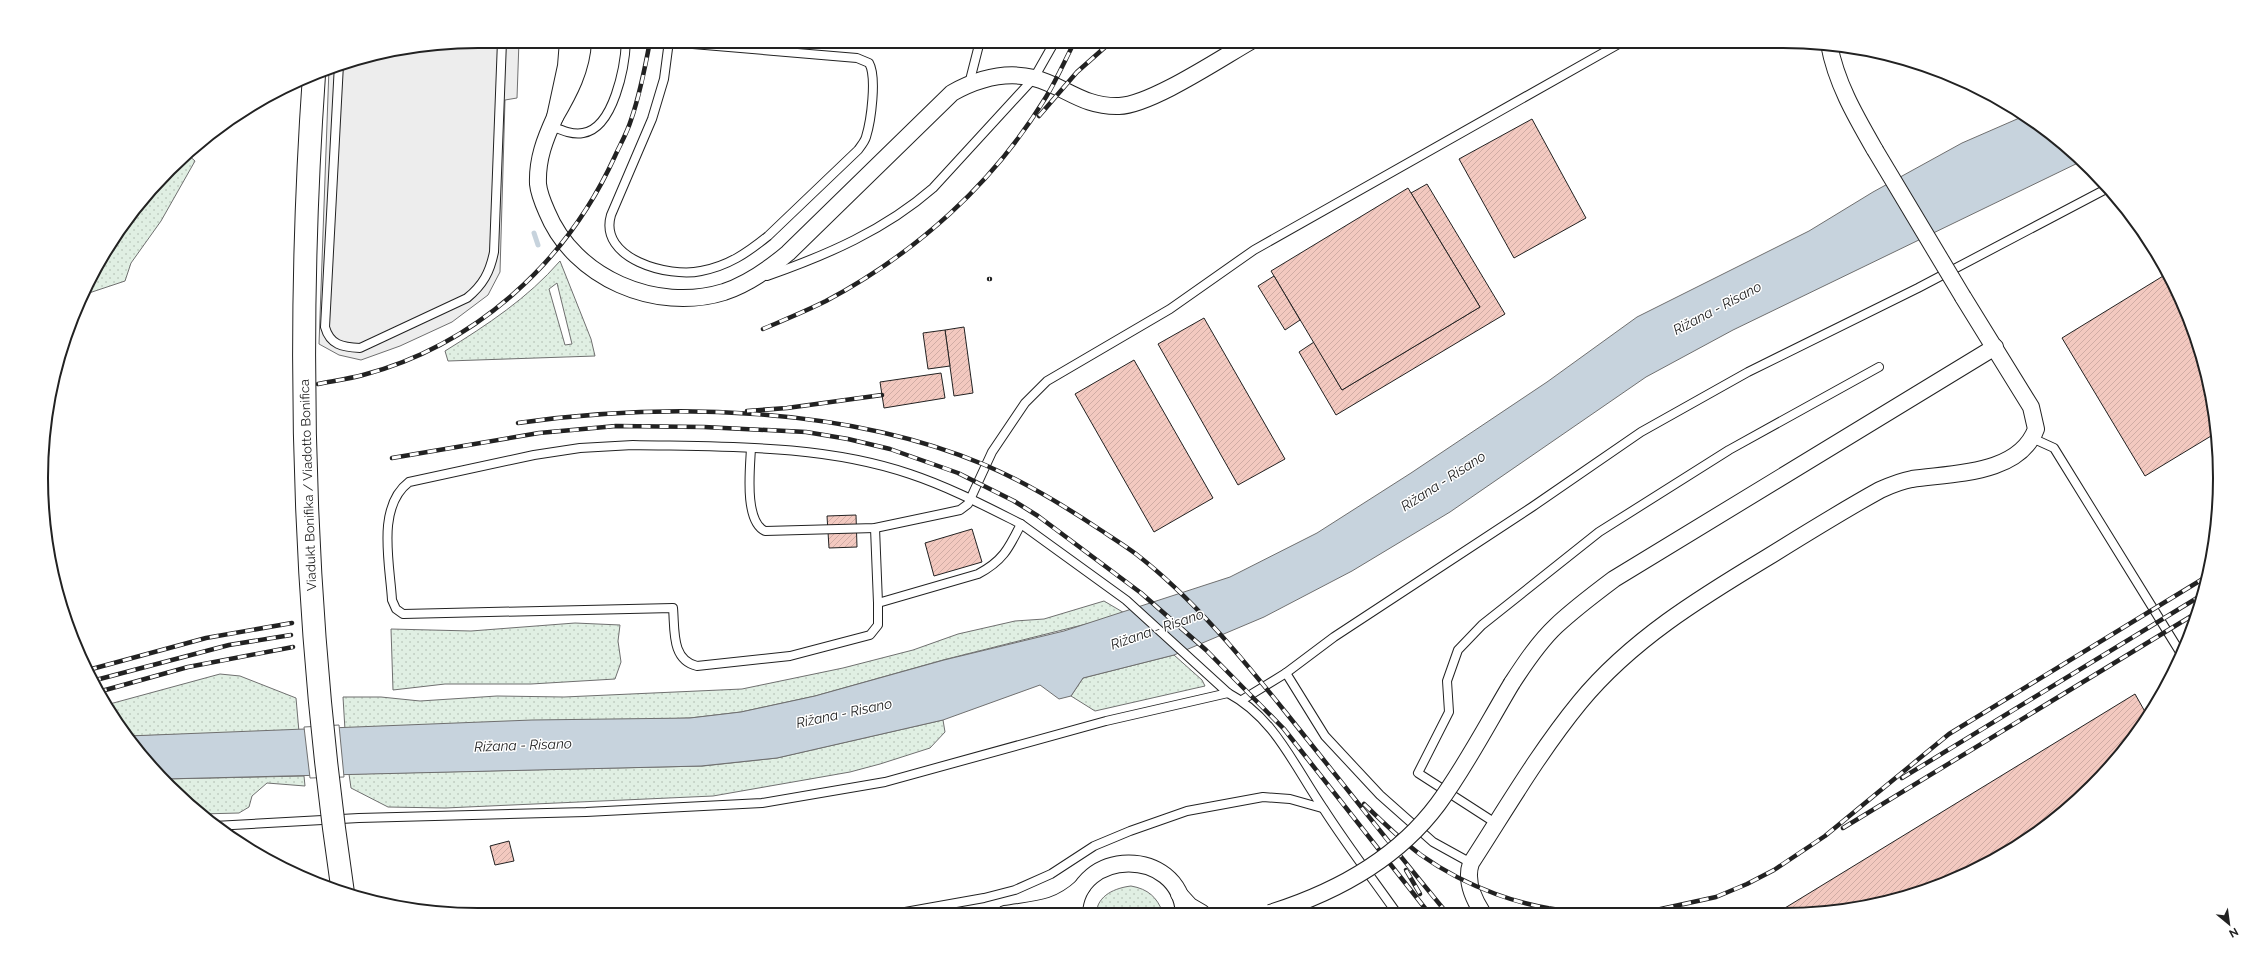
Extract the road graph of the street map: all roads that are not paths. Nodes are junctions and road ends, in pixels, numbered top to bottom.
1 (502, 48) edge
2 (567, 48) edge
3 (582, 48) edge
4 (626, 48) edge
5 (668, 48) edge
6 (746, 48) edge
7 (978, 48) edge
8 (1051, 48) edge
9 (1239, 48) edge
10 (1612, 48) edge
11 (1831, 51) edge
12 (339, 72) edge
13 (1034, 78) junction
14 (314, 81) edge
15 (969, 84) junction
16 (553, 122) junction
17 (2103, 191) edge
18 (747, 282) junction
19 (1995, 347) junction
20 (1879, 367) dead end
21 (2032, 438) junction
22 (751, 448) junction
23 (971, 499) junction
24 (1021, 524) junction
25 (875, 528) junction
26 (878, 603) junction
27 (2178, 648) edge
28 (1286, 673) junction
29 (1228, 693) junction
30 (1242, 700) junction
31 (1322, 808) junction
32 (1497, 824) junction
33 (225, 825) edge
34 (1471, 863) junction
35 (1086, 883) junction
36 (342, 886) edge
37 (1178, 892) junction
38 (928, 908) edge
39 (1047, 908) edge
40 (1075, 908) edge
41 (1183, 908) edge
42 (1193, 908) edge
43 (1284, 908) edge
44 (1393, 908) edge
45 (1480, 908) edge

1 - 12 lane
2 - 16 street
3 - 16 street
4 - 16 lane
5 - 6 lane
7 - 15 lane
8 - 13 lane
9 - 13 street
10 - 23 lane
11 - 19 street, bridge
13 - 15 street
13 - 18 lane
14 - 36 main road, Viadukt Bonifika / Viadotto Bonifica, bridge
15 - 18 street
16 - 18 street
17 - 28 lane
19 - 21 street
19 - 43 street, bridge
20 - 32 lane
21 - 27 lane
21 - 32 street
22 - 23 lane
22 - 25 lane
22 - 26 lane
23 - 24 lane
23 - 25 lane
24 - 26 lane
24 - 29 lane
25 - 26 lane
28 - 30 lane
28 - 34 lane
29 - 30 lane
29 - 33 lane
30 - 31 lane
31 - 38 lane
31 - 44 lane
32 - 34 street
34 - 45 street
35 - 37 street
35 - 39 street
35 - 40 street
37 - 41 street
37 - 42 street

